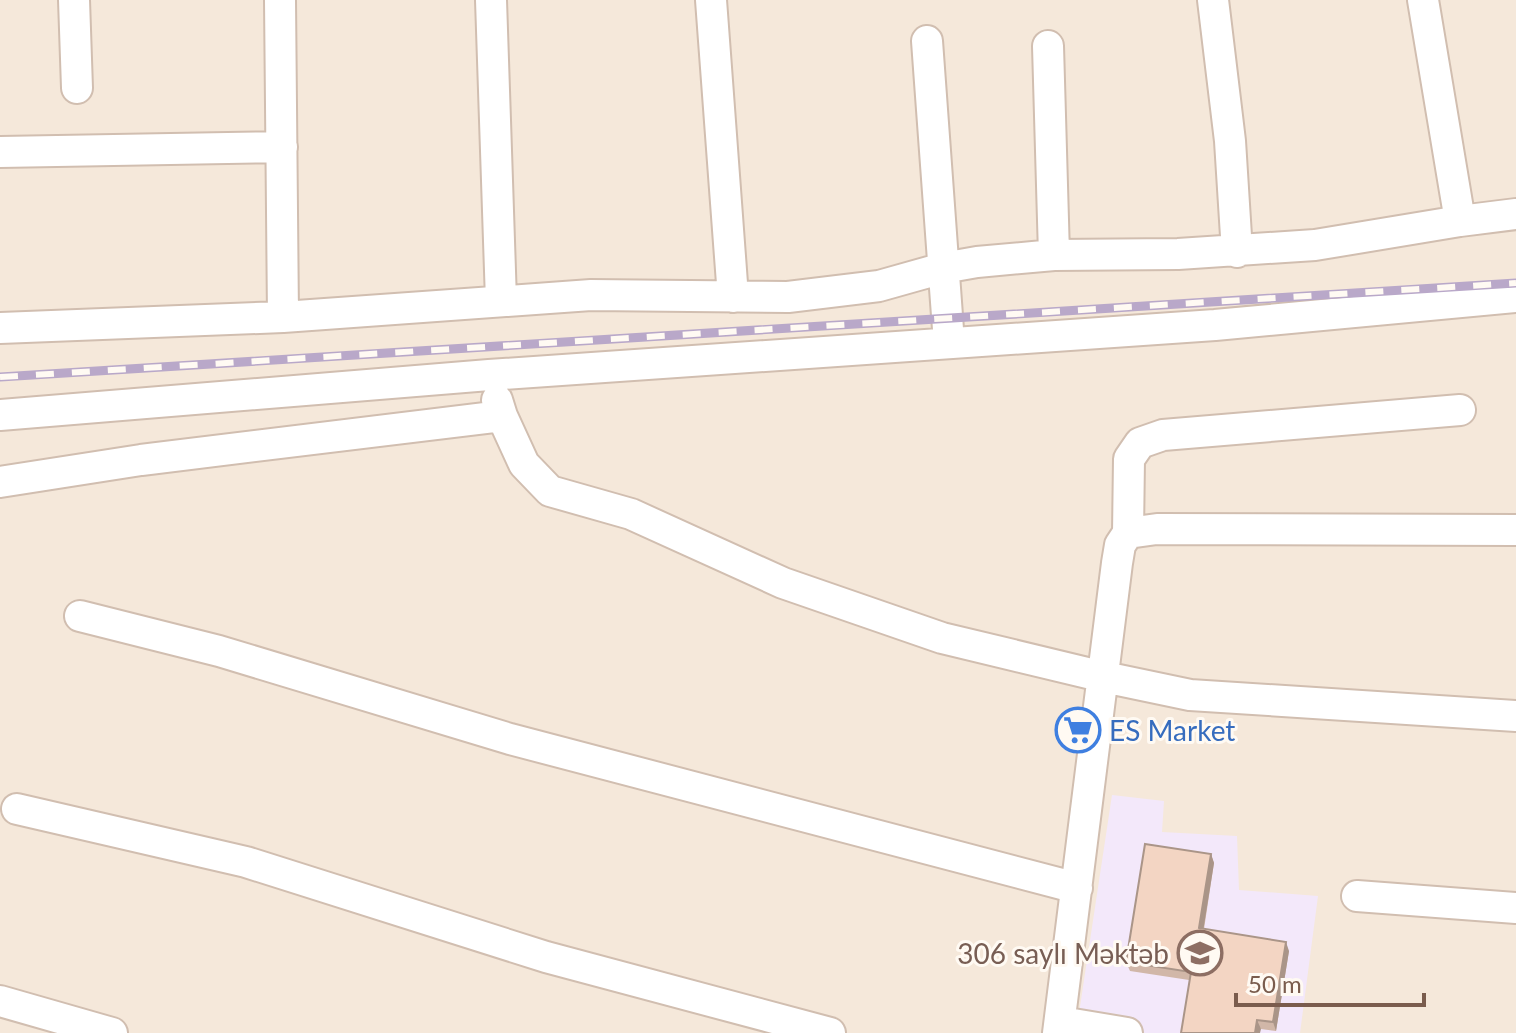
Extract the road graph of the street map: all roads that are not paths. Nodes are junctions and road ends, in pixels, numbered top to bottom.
1 (74, 0) edge
2 (280, 0) edge
3 (491, 0) edge
4 (711, 0) edge
5 (1213, 0) edge
6 (1423, 0) edge
7 (927, 41) dead end
8 (1048, 46) dead end
9 (77, 88) dead end
10 (282, 147) junction
11 (0, 152) edge
12 (1516, 214) edge
13 (1460, 221) junction
14 (1237, 252) junction
15 (1054, 255) junction
16 (943, 268) junction
17 (733, 297) junction
18 (1516, 297) edge
19 (501, 301) junction
20 (283, 317) junction
21 (0, 328) edge
22 (949, 343) junction
23 (489, 375) junction
24 (1460, 410) dead end
25 (0, 415) edge
26 (502, 416) junction
27 (0, 482) edge
28 (1516, 530) edge
29 (1128, 533) junction
30 (80, 616) dead end
31 (1104, 677) junction
32 (1516, 716) edge
33 (17, 809) dead end
34 (1077, 888) junction
35 (1357, 896) dead end
36 (1516, 908) edge
37 (0, 1001) edge
38 (1060, 1027) edge
39 (112, 1033) edge
40 (830, 1033) edge
41 (1127, 1033) edge

1 - 9 street
2 - 10 street
3 - 19 street
4 - 17 street
5 - 14 street
6 - 13 street
7 - 16 street
8 - 15 street
10 - 11 street
10 - 20 street
12 - 13 street
13 - 14 street
14 - 15 street
15 - 16 street
16 - 17 street
16 - 22 street
17 - 19 street
18 - 22 street
19 - 20 street
20 - 21 street
22 - 23 street
23 - 25 street
23 - 26 street
24 - 29 street
26 - 27 street
26 - 31 street
28 - 29 street
29 - 31 street
30 - 34 street
31 - 32 street
31 - 34 street
33 - 40 street
34 - 38 street
35 - 36 street
37 - 39 street
38 - 41 street

